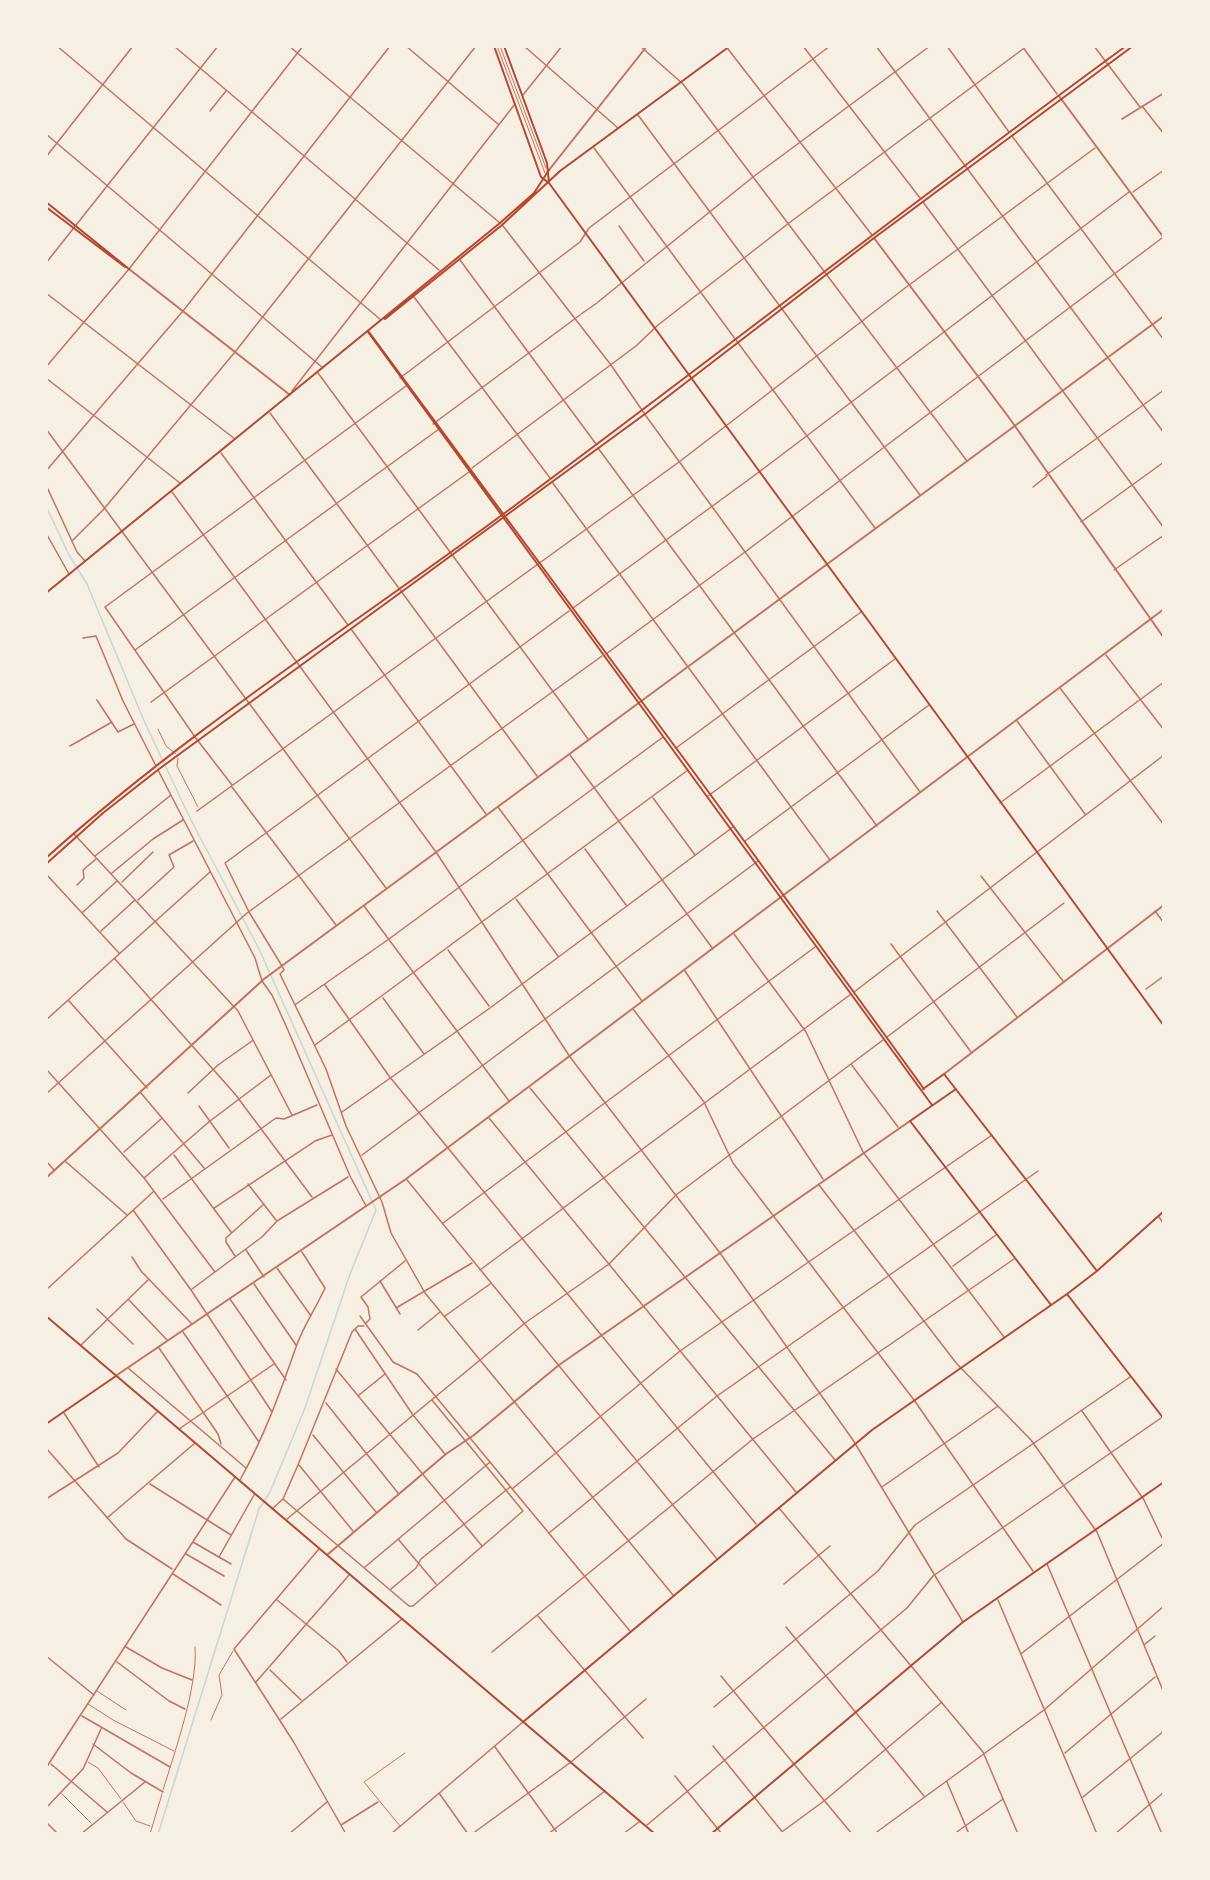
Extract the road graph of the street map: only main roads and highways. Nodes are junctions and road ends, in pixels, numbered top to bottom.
1 (495, 46) edge
2 (502, 46) edge
3 (1126, 46) edge
4 (1133, 46) edge
5 (729, 47) edge
6 (1107, 63) junction
7 (548, 172) junction
8 (543, 179) junction
9 (549, 183) junction
10 (46, 202) edge
11 (46, 207) edge
12 (501, 224) junction
13 (76, 227) junction
14 (129, 269) road end
15 (826, 273) junction
16 (368, 332) junction
17 (736, 341) junction
18 (689, 376) junction
19 (691, 379) junction
20 (597, 446) junction
21 (504, 516) junction
22 (46, 593) edge
23 (605, 655) junction
24 (247, 702) junction
25 (664, 736) junction
26 (158, 768) junction
27 (46, 858) edge
28 (46, 864) edge
29 (1164, 1026) edge
30 (956, 1089) junction
31 (922, 1090) junction
32 (932, 1106) junction
33 (1164, 1211) edge
34 (1097, 1272) junction
35 (1067, 1294) junction
36 (1051, 1305) junction
37 (46, 1316) edge
38 (117, 1375) junction
39 (1163, 1418) edge
40 (46, 1424) edge
41 (1164, 1482) edge
42 (523, 1722) junction
43 (655, 1833) edge
44 (711, 1833) edge

1 - 8 main road
2 - 7 main road
3 - 6 main road
4 - 6 main road
5 - 9 main road
6 - 15 main road
6 - 15 main road
7 - 8 main road
7 - 9 main road
8 - 9 main road
8 - 12 main road
9 - 12 main road
9 - 18 main road
10 - 13 main road
11 - 13 main road
12 - 16 main road
13 - 14 main road
15 - 17 main road
16 - 21 main road
16 - 22 main road
17 - 18 main road
17 - 19 main road
18 - 19 main road
18 - 20 main road
19 - 20 main road
19 - 29 main road
20 - 21 main road
21 - 23 main road
21 - 24 main road
23 - 25 main road
23 - 25 main road
24 - 26 main road
24 - 26 main road
25 - 31 main road
26 - 27 main road
26 - 28 main road
30 - 31 main road
30 - 32 main road
30 - 34 main road
31 - 32 main road
32 - 36 main road
33 - 34 main road
34 - 35 main road
35 - 36 main road
35 - 39 main road
36 - 42 main road
37 - 38 main road
38 - 40 main road
38 - 42 main road
41 - 44 main road
42 - 43 main road

